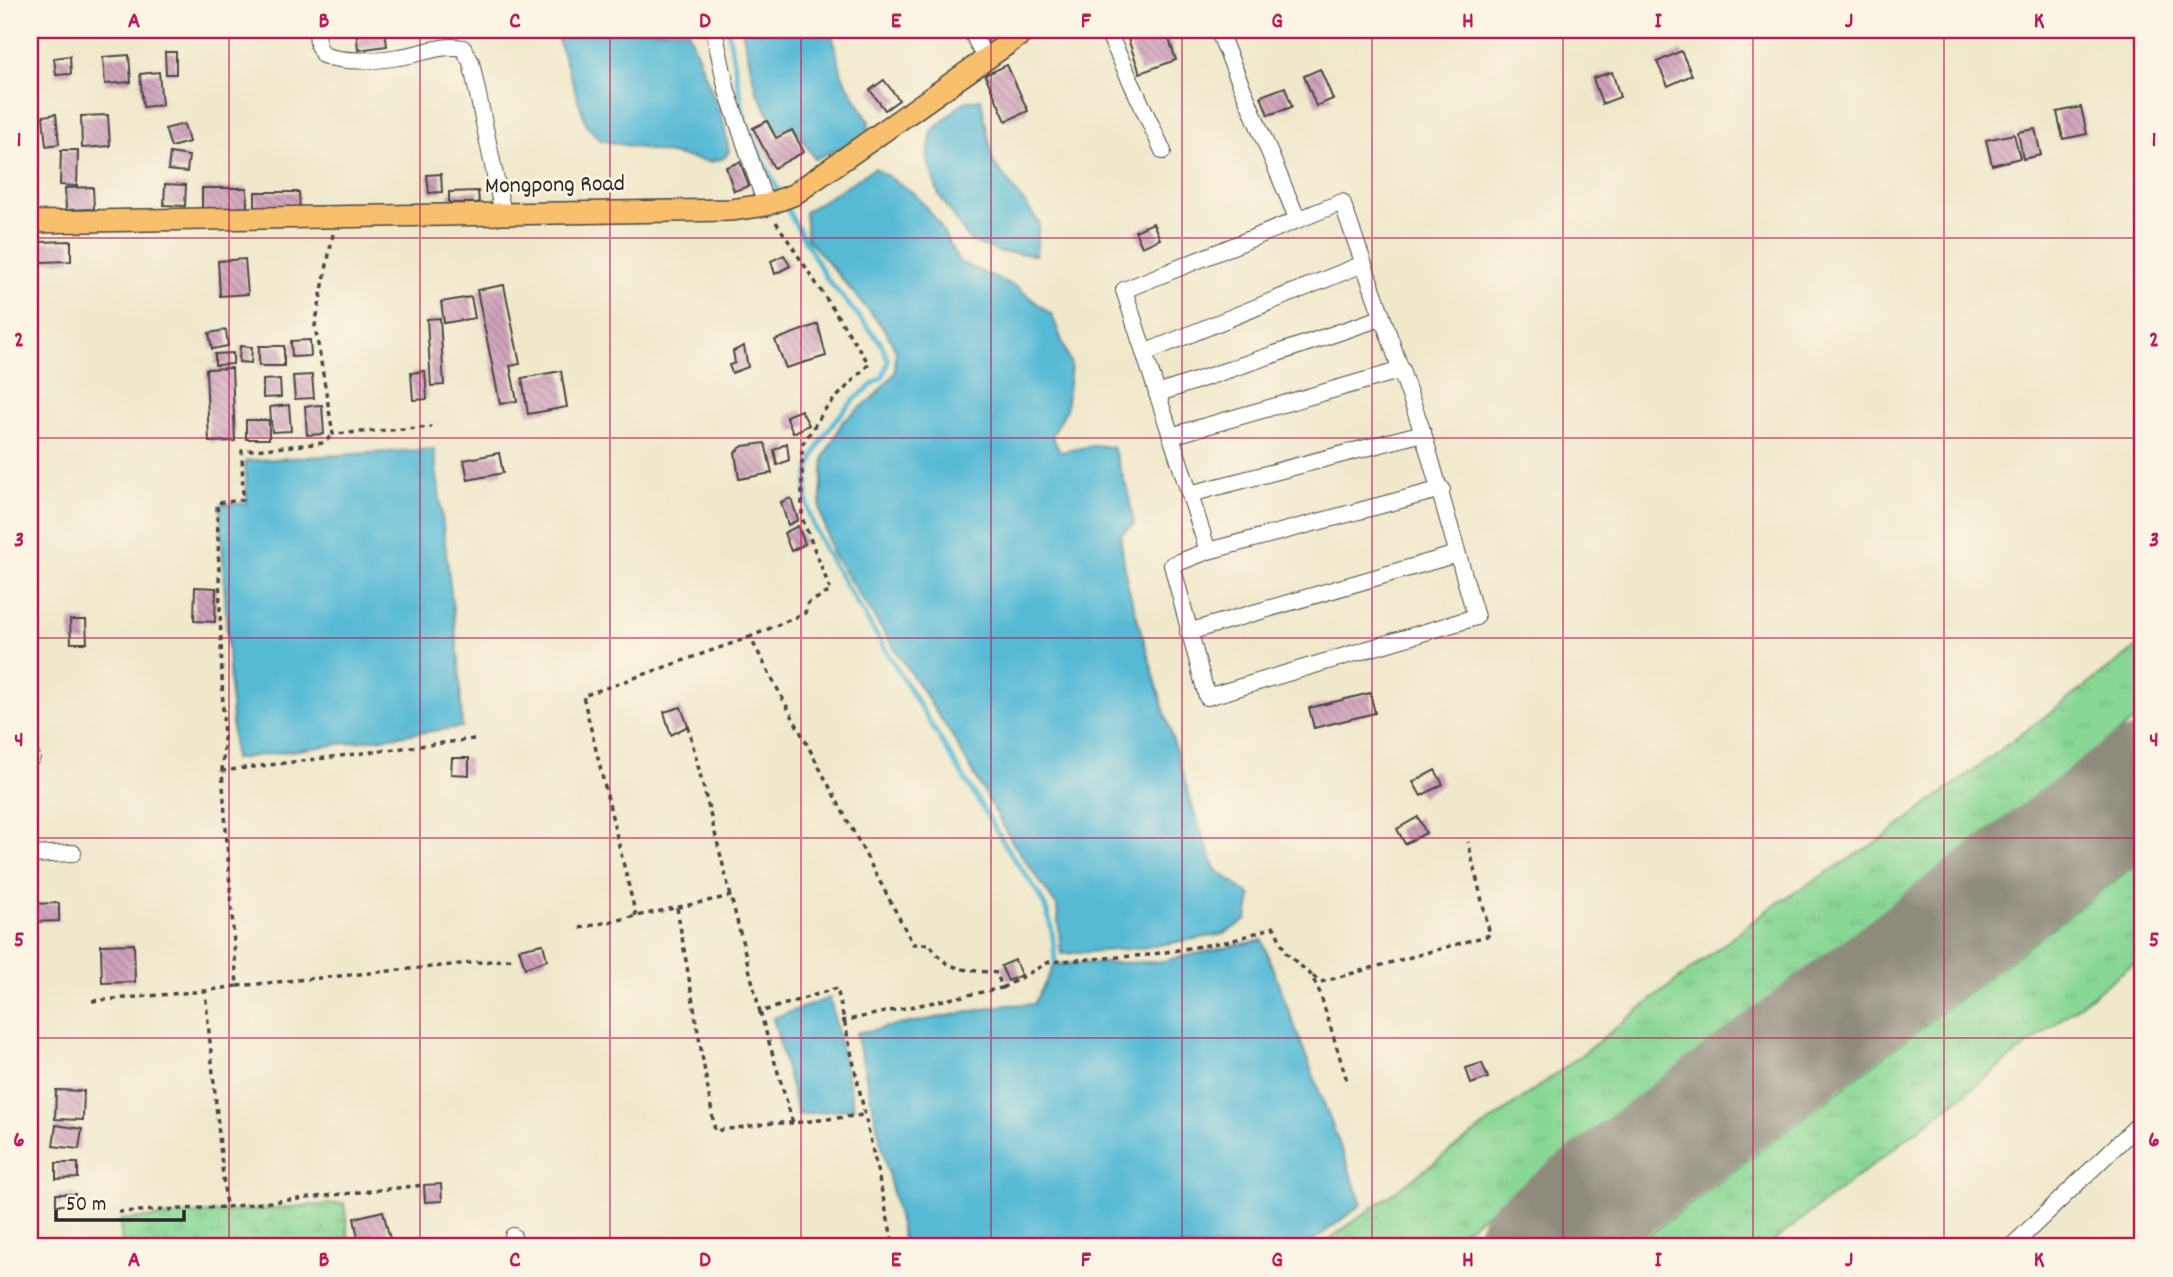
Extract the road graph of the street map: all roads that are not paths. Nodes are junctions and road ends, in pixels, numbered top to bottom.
1 (317, 30) edge
2 (714, 30) edge
3 (971, 30) edge
4 (1027, 30) edge
5 (1107, 30) edge
6 (1218, 30) edge
7 (986, 60) junction
8 (1163, 151) dead end
9 (766, 205) junction
10 (503, 213) junction
11 (1297, 218) junction
12 (30, 222) edge
13 (1363, 264) junction
14 (1381, 318) junction
15 (1144, 353) junction
16 (1402, 370) junction
17 (1157, 394) junction
18 (1423, 433) junction
19 (1171, 436) junction
20 (1442, 489) junction
21 (1190, 494) junction
22 (1208, 551) junction
23 (1457, 554) junction
24 (1188, 632) junction
25 (72, 853) dead end
26 (30, 855) edge
27 (2143, 1120) edge
28 (2011, 1247) edge

1 - 10 street
2 - 9 street
3 - 7 street
4 - 7 main road, Mongpong Road
5 - 8 street
6 - 11 street
7 - 9 main road, Mongpong Road
9 - 10 main road, Mongpong Road
10 - 12 main road, Mongpong Road
11 - 13 street
11 - 15 street
13 - 14 street
13 - 15 street
14 - 16 street
14 - 17 street
15 - 17 street
16 - 18 street
16 - 19 street
17 - 19 street
18 - 20 street
18 - 21 street
19 - 21 street
20 - 22 street
20 - 23 street
21 - 22 street
22 - 24 street
23 - 24 street
23 - 24 street
25 - 26 street
27 - 28 street

